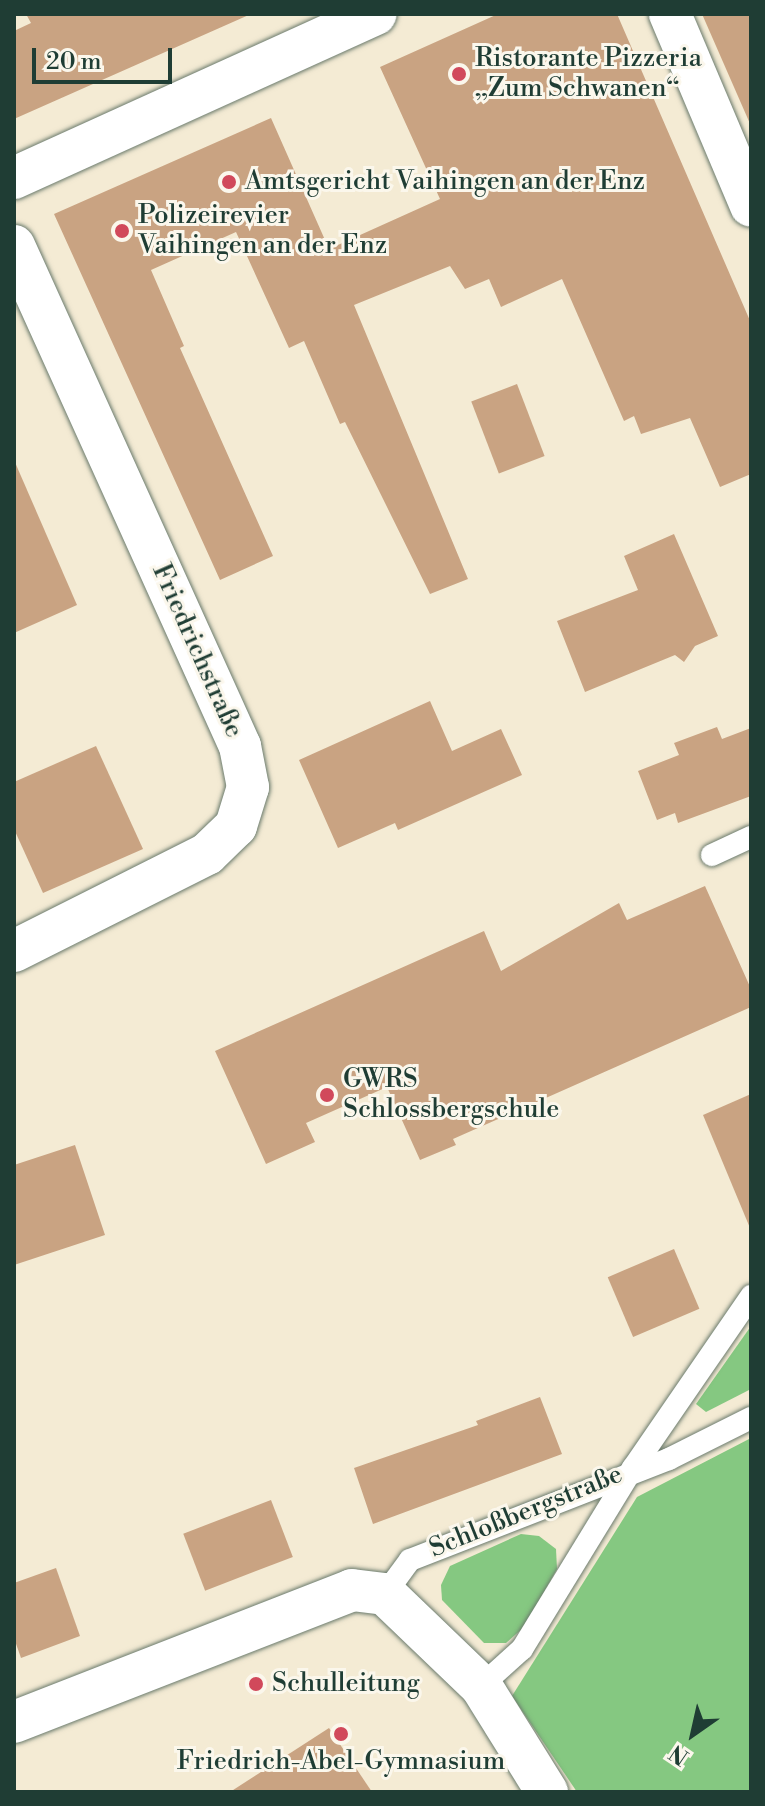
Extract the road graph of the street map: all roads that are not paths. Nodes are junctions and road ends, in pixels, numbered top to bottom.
1 (376, 14) edge
2 (670, 14) edge
3 (14, 178) edge
4 (751, 206) edge
5 (14, 246) edge
6 (751, 837) edge
7 (712, 855) dead end
8 (14, 951) edge
9 (751, 1296) edge
10 (751, 1418) edge
11 (633, 1468) junction
12 (385, 1594) junction
13 (481, 1686) junction
14 (14, 1722) edge
15 (547, 1792) edge

1 - 3 street
2 - 4 street
5 - 8 street, Friedrichstraße
6 - 7 lane
9 - 11 lane, Schloßbergstraße
10 - 11 lane
11 - 12 lane, Schloßbergstraße
11 - 13 lane
12 - 13 street
12 - 14 street
13 - 15 street

